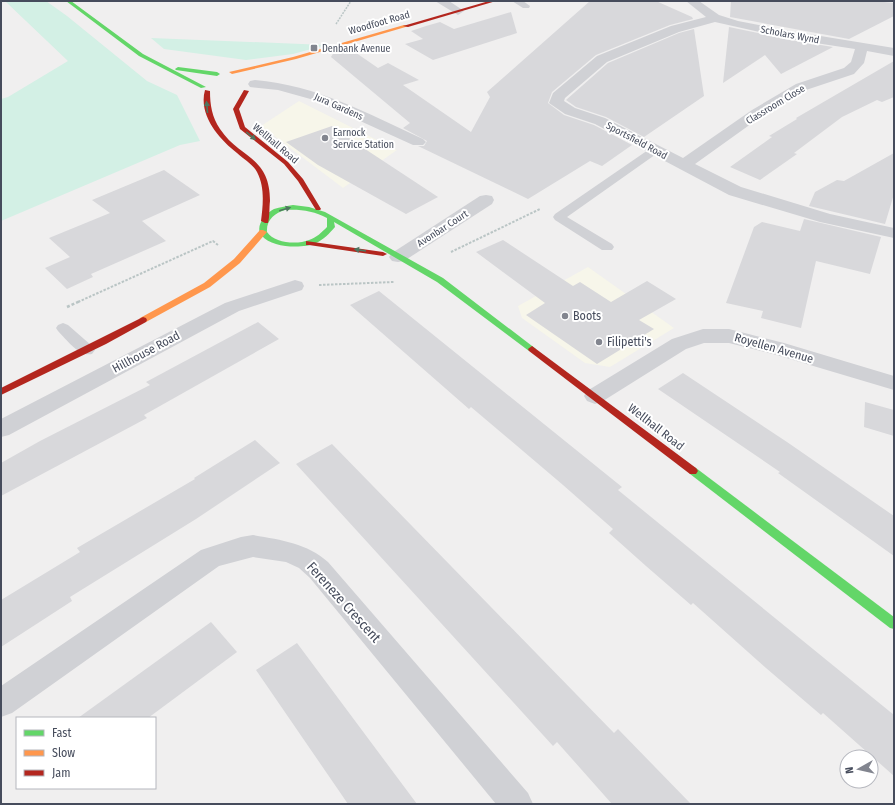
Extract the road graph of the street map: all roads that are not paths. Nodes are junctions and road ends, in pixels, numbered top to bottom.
1 (68, 1) edge
2 (441, 1) edge
3 (494, 1) edge
4 (516, 1) edge
5 (692, 1) edge
6 (526, 6) dead end
7 (458, 11) junction
8 (715, 18) junction
9 (862, 47) junction
10 (894, 52) edge
11 (294, 58) junction
12 (162, 67) junction
13 (232, 72) junction
14 (217, 74) junction
15 (252, 84) junction
16 (208, 91) junction
17 (231, 94) dead end
18 (418, 142) dead end
19 (655, 150) junction
20 (684, 164) junction
21 (486, 200) dead end
22 (318, 209) junction
23 (330, 218) junction
24 (265, 221) junction
25 (263, 232) junction
26 (894, 233) edge
27 (309, 243) junction
28 (294, 245) junction
29 (607, 248) dead end
30 (272, 251) dead end
31 (251, 257) dead end
32 (398, 257) junction
33 (236, 261) junction
34 (295, 286) road end
35 (63, 328) dead end
36 (87, 350) junction
37 (894, 383) edge
38 (1, 392) edge
39 (596, 396) junction
40 (1, 428) edge
41 (894, 624) edge
42 (1, 703) edge
43 (517, 804) edge

1 - 12 street
2 - 7 street
3 - 7 street, Woodfoot Road
4 - 6 lane
5 - 8 street, Scholars Wynd
7 - 11 street, Woodfoot Road
8 - 9 street, Scholars Wynd
8 - 19 street, Sportsfield Road
9 - 10 street, Scholars Wynd
9 - 20 street, Classroom Close
11 - 13 street, Woodfoot Road
11 - 15 street, Woodfoot Road
12 - 14 street
12 - 16 street
13 - 14 street
13 - 15 street
14 - 16 street
15 - 17 street, Woodfoot Road
15 - 18 street, Jura Gardens
15 -> 22 street, Wellhall Road
24 -> 16 street
19 - 20 street, Sportsfield Road
19 - 29 lane
20 - 26 street, Sportsfield Road
21 - 32 street, Avonbar Court
22 - 23 street, Wellhall Road
24 -> 22 street
23 - 27 street
23 - 32 street, Wellhall Road
24 - 25 street
25 - 28 street
25 - 33 street
27 - 28 street
32 -> 27 street, Wellhall Road
28 - 30 street
31 - 33 street
32 - 39 street, Wellhall Road
33 - 36 street
34 - 40 street, Hillhouse Road
35 - 36 lane
36 - 38 street
37 - 39 street, Royellen Avenue
39 - 41 street, Wellhall Road
42 - 43 street, Fereneze Crescent

